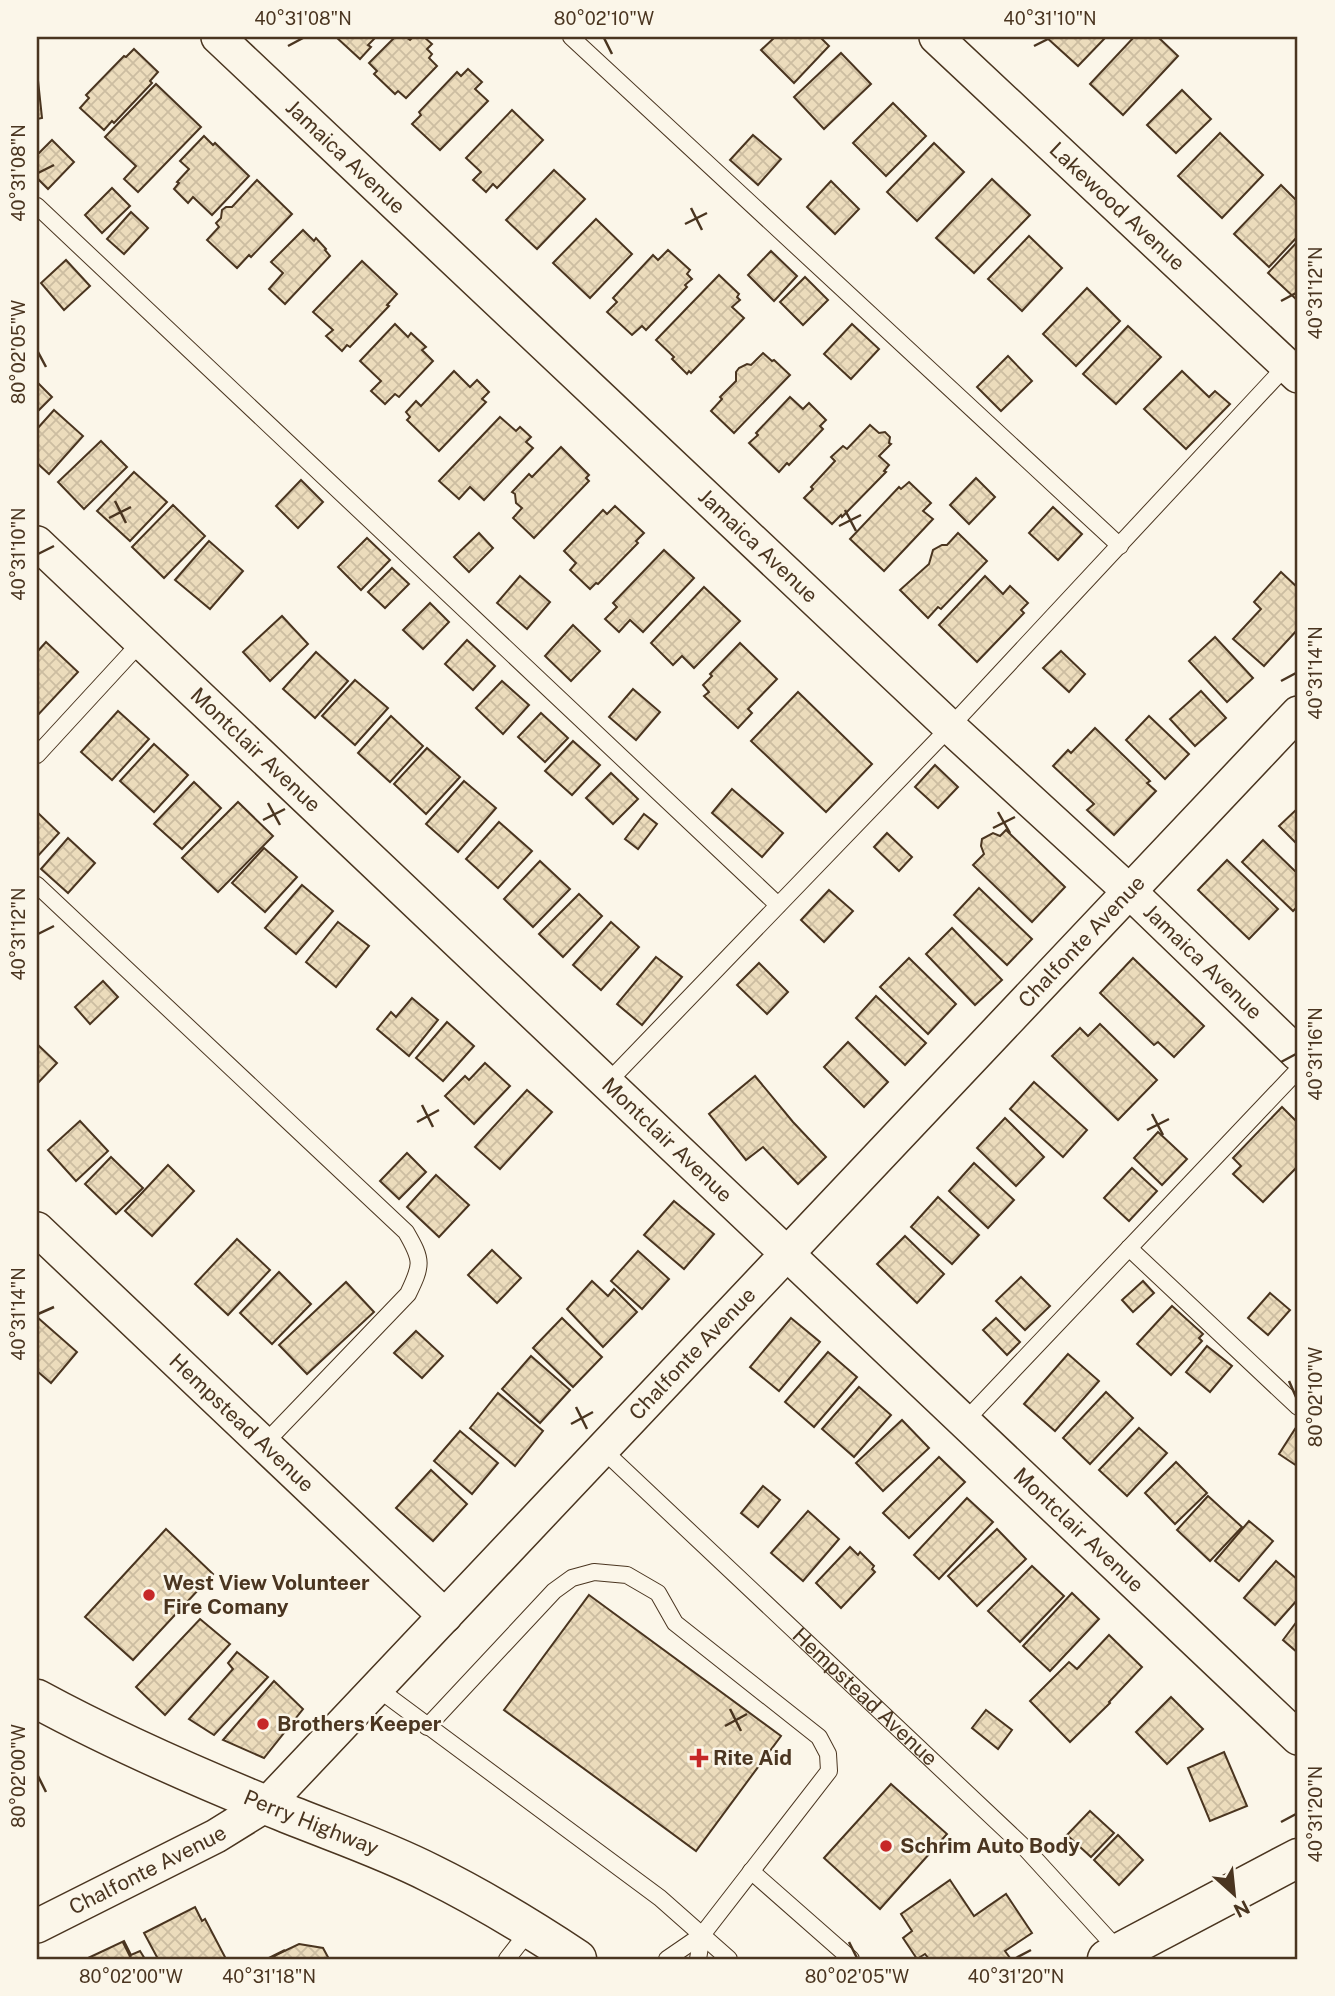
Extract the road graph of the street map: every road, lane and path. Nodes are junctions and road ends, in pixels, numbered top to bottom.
1 (218, 37) edge
2 (571, 37) edge
3 (936, 37) edge
4 (37, 206) edge
5 (1292, 371) edge
6 (37, 543) edge
7 (1120, 546) junction
8 (141, 642) junction
9 (1298, 713) edge
10 (950, 727) junction
11 (37, 755) edge
12 (37, 885) edge
13 (1129, 892) junction
14 (778, 905) junction
15 (1298, 1054) edge
16 (1298, 1070) edge
17 (607, 1083) junction
18 (37, 1229) edge
19 (1129, 1248) junction
20 (788, 1253) junction
21 (1298, 1407) edge
22 (965, 1421) junction
23 (264, 1444) junction
24 (603, 1450) junction
25 (445, 1616) junction
26 (377, 1688) junction
27 (37, 1699) edge
28 (427, 1727) junction
29 (1298, 1738) edge
30 (266, 1805) junction
31 (1298, 1858) edge
32 (751, 1871) junction
33 (37, 1926) edge
34 (532, 1927) junction
35 (702, 1935) junction
36 (1114, 1956) edge
37 (507, 1959) edge
38 (577, 1959) edge
39 (667, 1959) edge
40 (698, 1959) edge
41 (729, 1959) edge
42 (851, 1959) edge

1 - 10 street, Jamaica Avenue
2 - 7 lane
3 - 5 street, Lakewood Avenue
4 - 14 lane
5 - 7 lane
6 - 8 street, Montclair Avenue
7 - 10 lane
8 - 11 lane
8 - 17 street, Montclair Avenue
9 - 13 street, Chalfonte Avenue
10 - 13 street, Jamaica Avenue
10 - 14 lane
12 - 23 lane
13 - 15 street, Jamaica Avenue
13 - 20 street, Chalfonte Avenue
14 - 17 lane
16 - 19 lane
17 - 20 street, Montclair Avenue
18 - 23 street, Hempstead Avenue
19 - 21 lane
19 - 22 lane
20 - 22 street, Montclair Avenue
20 - 24 street, Chalfonte Avenue
22 - 29 street, Montclair Avenue
23 - 25 street, Hempstead Avenue
24 - 25 street, Chalfonte Avenue
24 - 36 lane, Hempstead Avenue
25 - 26 street, Chalfonte Avenue
26 - 28 lane
26 - 30 street, Chalfonte Avenue
27 - 30 main road, Perry Highway
28 - 32 lane
28 - 35 lane
30 - 33 street, Chalfonte Avenue
30 - 34 main road, Perry Highway
31 - 36 main road
32 - 35 lane
32 - 42 lane
34 - 37 lane
34 - 38 main road, Perry Highway
35 - 39 lane
35 - 40 lane
35 - 41 lane

